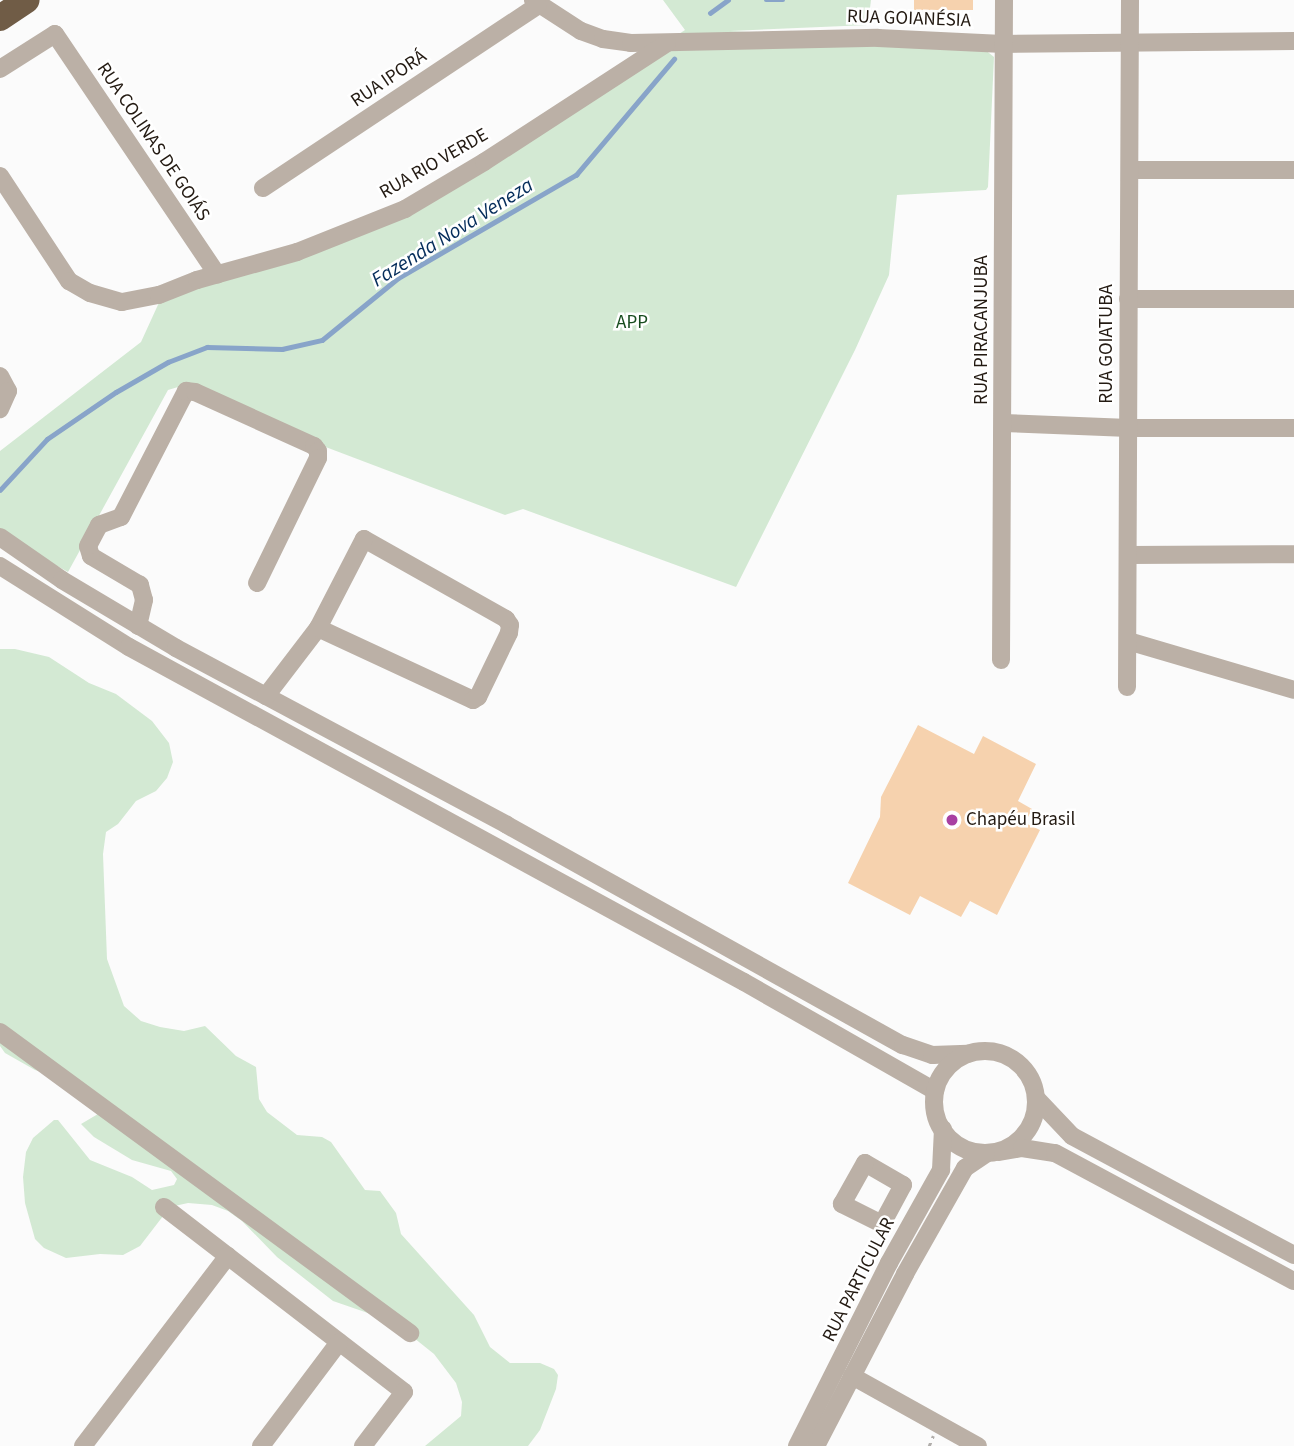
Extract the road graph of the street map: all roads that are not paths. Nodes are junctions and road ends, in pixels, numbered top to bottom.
1 (27, 0) edge
2 (1004, 0) edge
3 (1130, 0) edge
4 (535, 2) edge
5 (0, 18) edge
6 (1130, 40) junction
7 (1294, 41) edge
8 (667, 43) junction
9 (1003, 44) junction
10 (0, 69) edge
11 (1130, 170) junction
12 (1294, 170) edge
13 (0, 176) edge
14 (263, 188) dead end
15 (217, 274) junction
16 (1128, 299) junction
17 (1294, 299) edge
18 (0, 376) edge
19 (0, 409) edge
20 (1003, 423) junction
21 (1129, 428) junction
22 (1294, 428) edge
23 (0, 537) edge
24 (1294, 554) edge
25 (1128, 555) junction
26 (0, 566) edge
27 (257, 583) dead end
28 (138, 626) junction
29 (318, 628) junction
30 (1128, 641) junction
31 (1001, 660) dead end
32 (1271, 682) junction
33 (1294, 682) edge
34 (1127, 687) dead end
35 (1294, 690) edge
36 (266, 696) junction
37 (0, 1032) edge
38 (968, 1054) junction
39 (935, 1091) junction
40 (1036, 1098) junction
41 (943, 1129) junction
42 (993, 1153) junction
43 (164, 1207) dead end
44 (891, 1211) dead end
45 (910, 1226) junction
46 (924, 1241) junction
47 (1294, 1255) edge
48 (228, 1256) junction
49 (889, 1264) junction
50 (905, 1274) junction
51 (1294, 1281) edge
52 (410, 1333) dead end
53 (339, 1342) junction
54 (852, 1376) junction
55 (83, 1446) edge
56 (261, 1446) edge
57 (363, 1446) edge
58 (797, 1446) edge
59 (816, 1446) edge
60 (978, 1446) edge

1 - 5 highway
2 - 9 street, RUA PIRACANJUBA
3 - 6 street, RUA GOIATUBA
4 - 8 street, RUA GOIANÉSIA
4 - 14 street, RUA IPORÁ
6 - 7 street, RUA GOIANÉSIA
6 - 9 street, RUA GOIANÉSIA
6 - 11 street, RUA GOIATUBA
8 - 9 street, RUA GOIANÉSIA
8 - 15 street, RUA RIO VERDE
9 - 20 street, RUA PIRACANJUBA
10 - 15 street, RUA COLINAS DE GOIÁS
11 - 12 street
11 - 16 street, RUA GOIATUBA
13 - 15 street, RUA RIO VERDE
16 - 17 street
16 - 21 street, RUA GOIATUBA
18 - 19 street
20 - 21 street
20 - 31 street, RUA PIRACANJUBA
21 - 22 street
21 - 25 street, RUA GOIATUBA
23 - 28 street
24 - 25 street
25 - 30 street, RUA GOIATUBA
26 - 39 street
27 - 28 street
28 - 36 street
29 - 29 street
29 - 36 street
30 - 32 street
30 - 34 street, RUA GOIATUBA
32 - 33 street
32 - 35 street
36 - 38 street
37 - 52 street
38 - 39 street
38 - 40 street
39 - 41 street
40 - 42 street
40 - 47 street
41 - 42 street
41 - 45 street, RUA PARTICULAR
42 - 46 street, RUA PARTICULAR
42 - 51 street
43 - 48 street
44 - 45 street
45 - 46 street
45 - 49 street, RUA PARTICULAR
46 - 50 street, RUA PARTICULAR
48 - 53 street
48 - 55 street
49 - 50 street
49 - 58 street, RUA PARTICULAR
50 - 54 street, RUA PARTICULAR
53 - 56 street
53 - 57 street
54 - 59 street, RUA PARTICULAR
54 - 60 street

